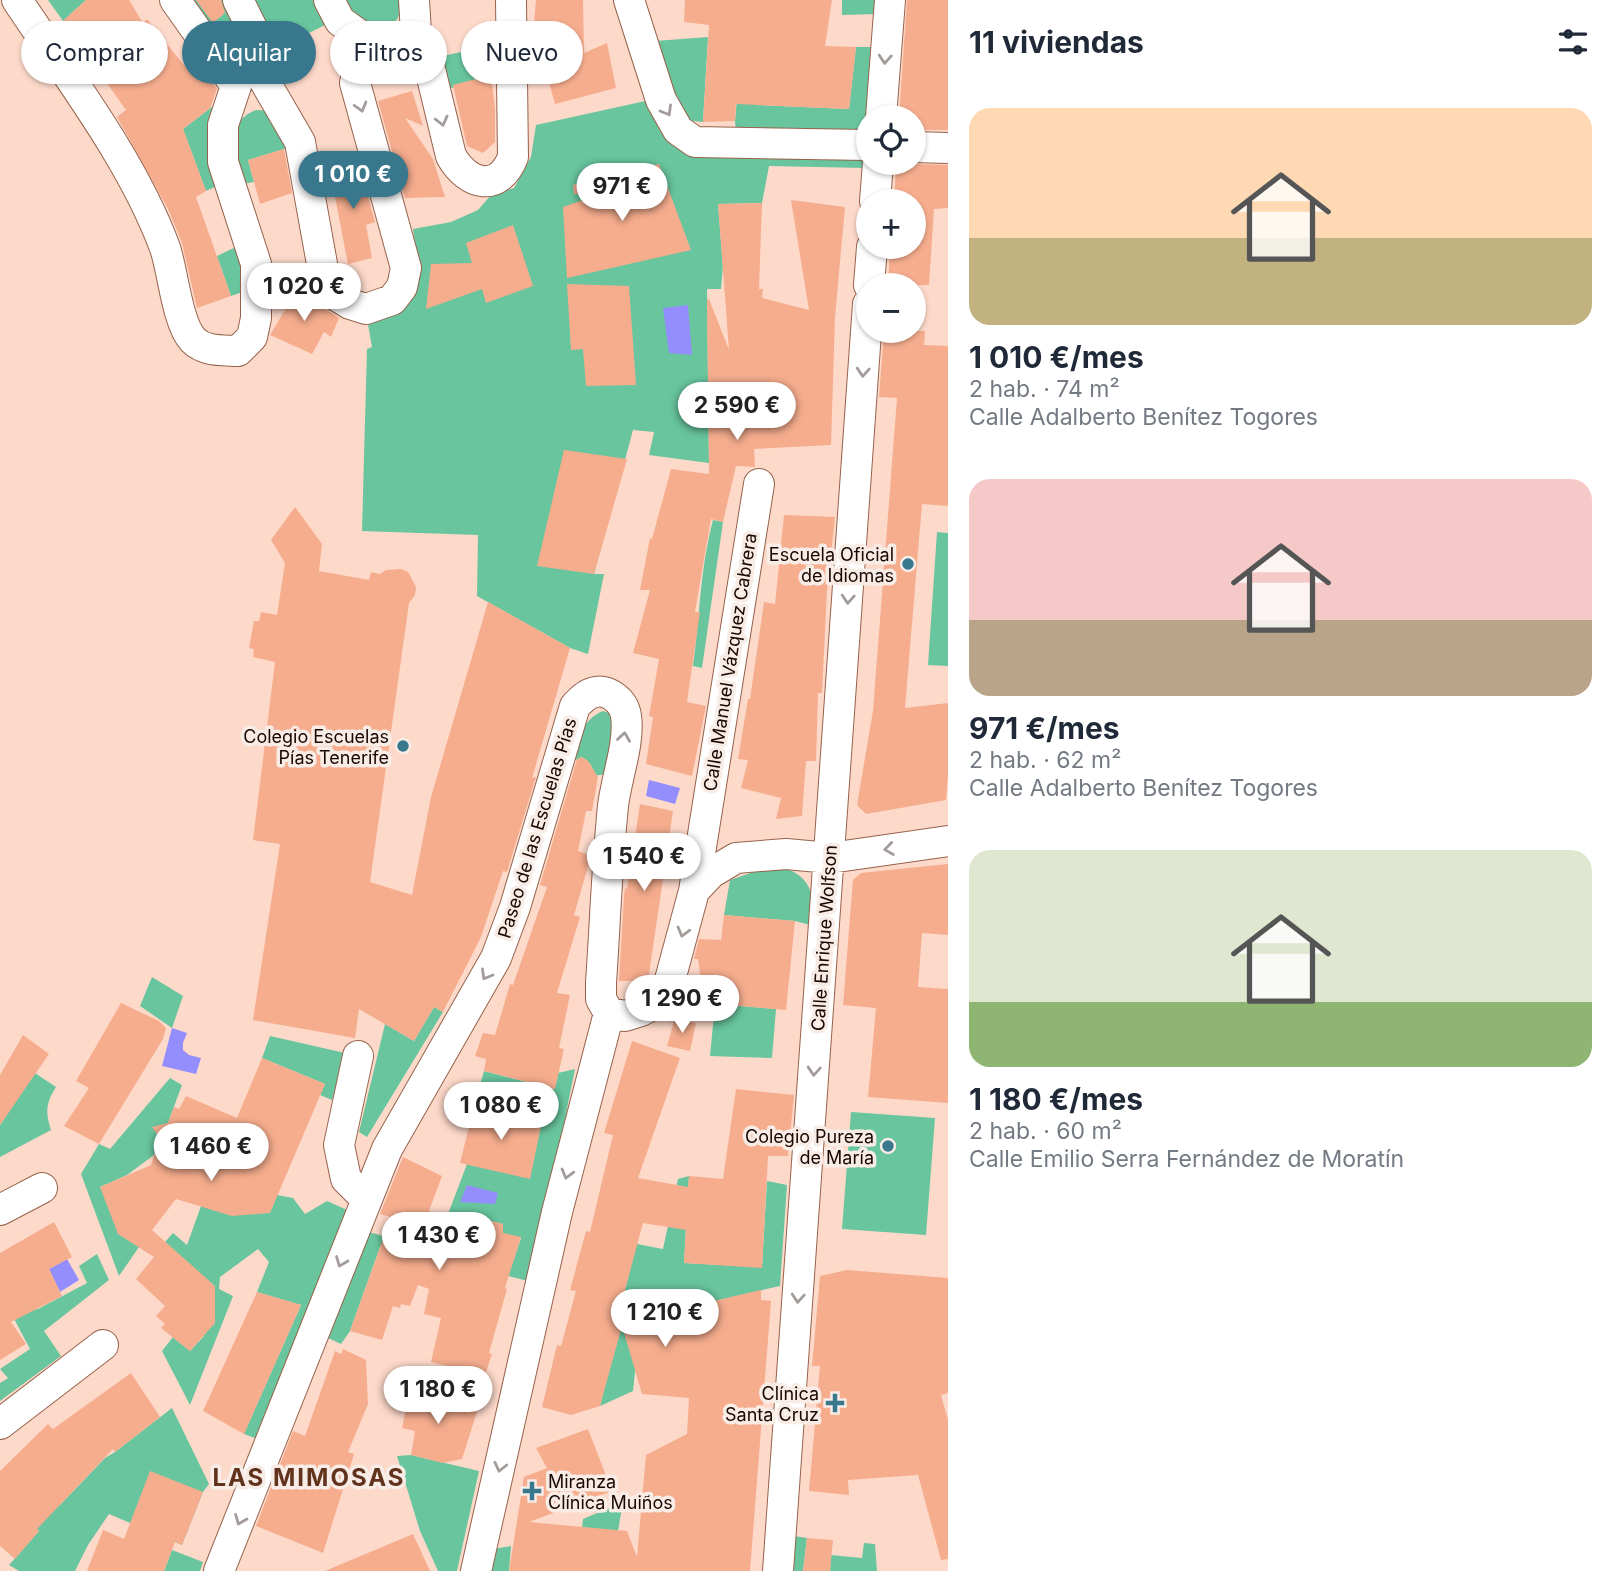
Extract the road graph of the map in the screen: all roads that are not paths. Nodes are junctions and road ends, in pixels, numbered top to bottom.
1 (17, 0) edge
2 (175, 0) edge
3 (238, 0) edge
4 (329, 0) edge
5 (414, 0) edge
6 (511, 0) edge
7 (629, 0) edge
8 (890, 0) edge
9 (194, 21) edge
10 (248, 21) edge
11 (340, 21) edge
12 (415, 21) edge
13 (249, 84) edge
14 (251, 84) edge
15 (355, 84) edge
16 (434, 84) edge
17 (882, 105) edge
18 (856, 145) edge
19 (926, 147) edge
20 (948, 148) edge
21 (865, 343) edge
22 (759, 484) dead end
23 (702, 841) junction
24 (948, 841) edge
25 (736, 858) junction
26 (830, 858) junction
27 (694, 891) junction
28 (609, 1013) junction
29 (358, 1056) dead end
30 (42, 1188) dead end
31 (366, 1199) junction
32 (0, 1210) edge
33 (103, 1345) dead end
34 (0, 1424) edge
35 (219, 1571) edge
36 (476, 1571) edge
37 (778, 1571) edge

1 - 13 street
2 - 9 street
3 - 10 street
4 - 11 street
5 - 12 street
16 -> 6 street
7 -> 18 street
8 -> 17 street
15 -> 14 street
19 - 20 street
21 -> 26 street, Calle Enrique Wolfson
22 - 23 street, Calle Manuel Vázquez Cabrera
23 - 25 street
23 - 27 street, Calle Manuel Vázquez Cabrera
24 -> 26 street
25 - 26 street
25 - 27 street
26 -> 37 street, Calle Enrique Wolfson
27 -> 28 street
28 -> 31 street, Paseo de las Escuelas Pías
28 -> 36 street
29 - 31 street
30 - 32 street
31 -> 35 street
33 - 34 street

